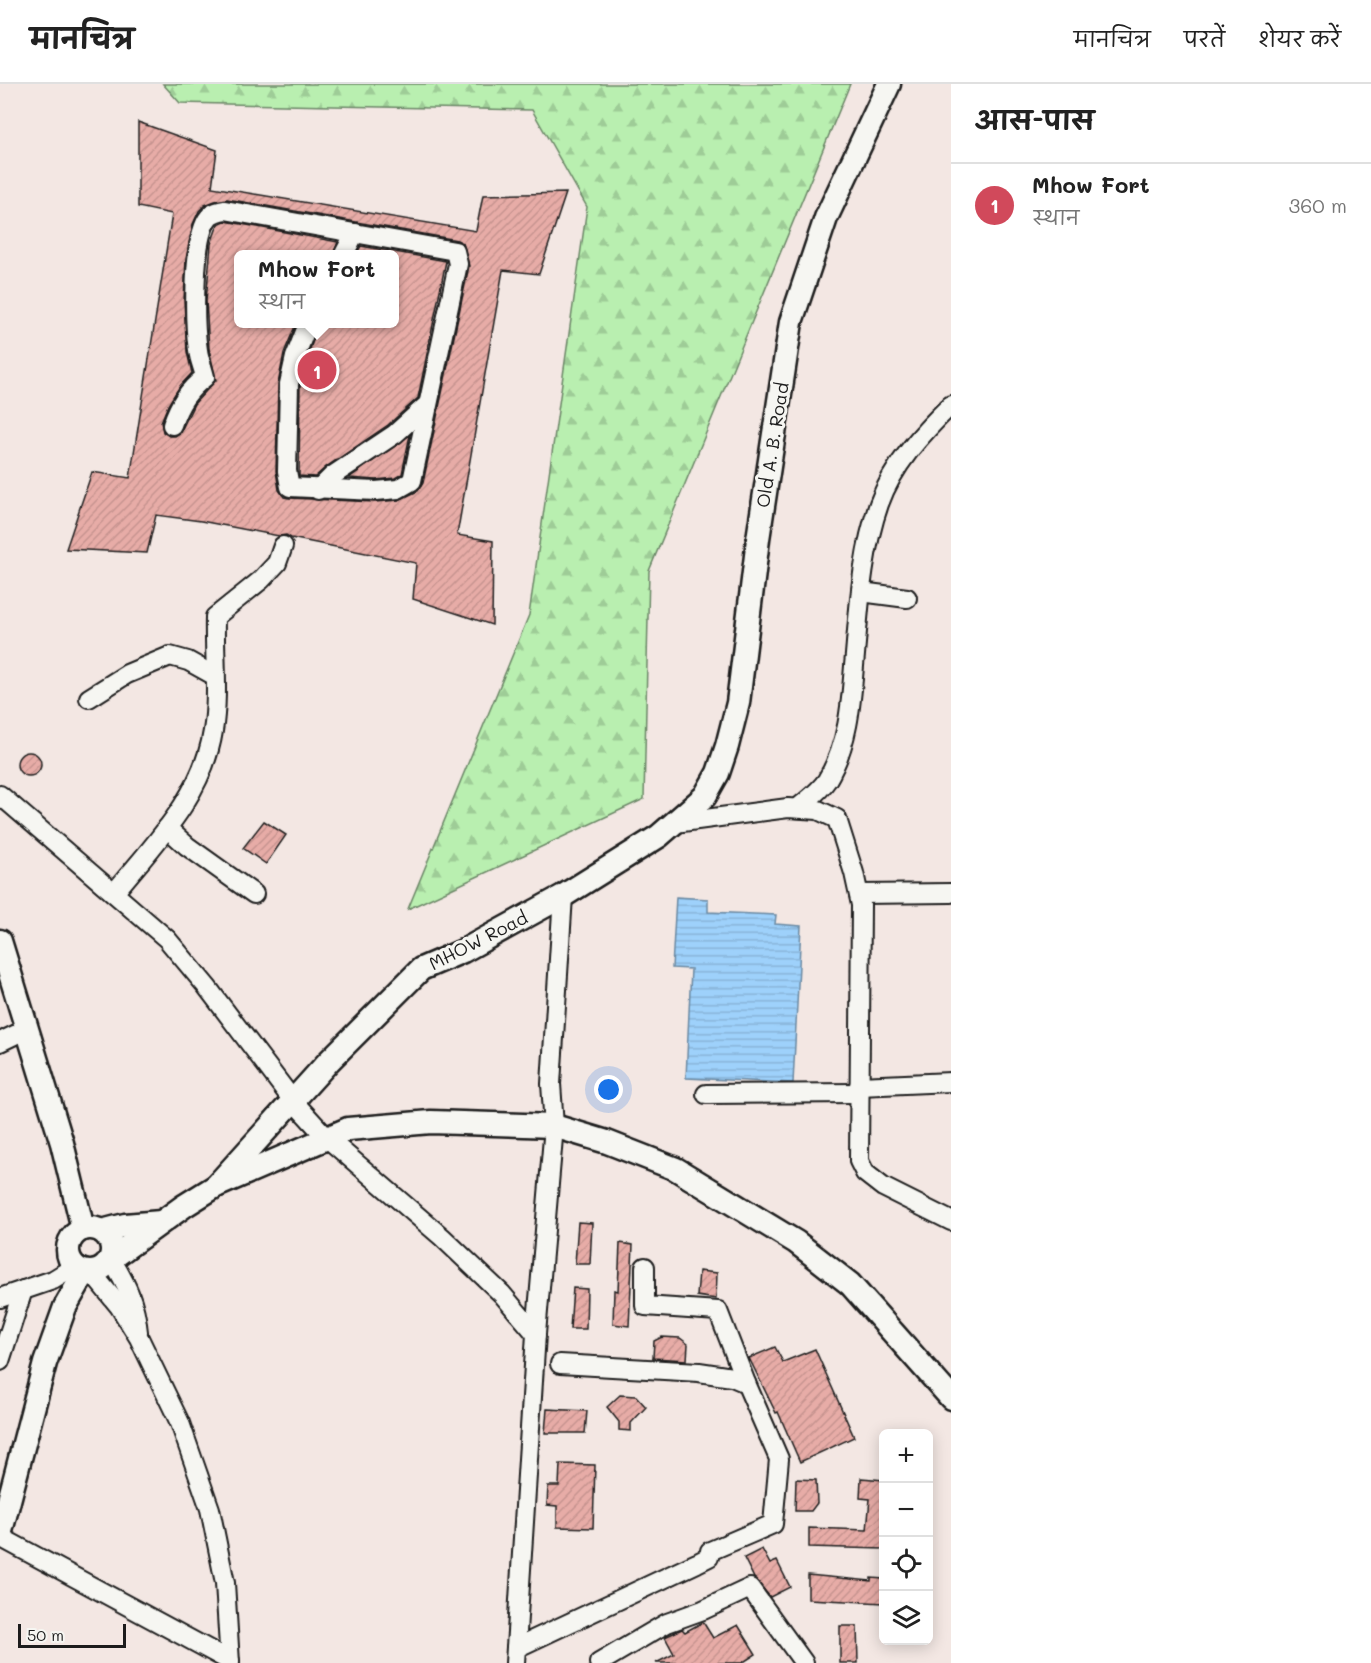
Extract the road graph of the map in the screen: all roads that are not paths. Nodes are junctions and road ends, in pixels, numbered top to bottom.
1 (889, 84) edge
2 (355, 233) junction
3 (346, 250) edge
4 (306, 328) edge
5 (427, 405) junction
6 (951, 405) edge
7 (172, 425) dead end
8 (318, 490) junction
9 (282, 546) dead end
10 (861, 592) junction
11 (908, 598) dead end
12 (215, 676) junction
13 (88, 698) dead end
14 (0, 795) edge
15 (798, 808) junction
16 (681, 817) junction
17 (167, 828) junction
18 (951, 893) edge
19 (114, 894) junction
20 (254, 894) dead end
21 (859, 894) junction
22 (563, 896) junction
23 (0, 941) edge
24 (27, 1029) junction
25 (0, 1042) edge
26 (951, 1082) edge
27 (860, 1090) junction
28 (706, 1094) dead end
29 (294, 1102) junction
30 (554, 1126) junction
31 (327, 1138) junction
32 (216, 1186) junction
33 (951, 1221) edge
34 (163, 1222) junction
35 (92, 1230) junction
36 (111, 1259) junction
37 (645, 1267) dead end
38 (84, 1271) junction
39 (23, 1290) junction
40 (0, 1298) edge
41 (536, 1334) junction
42 (139, 1338) junction
43 (0, 1361) edge
44 (560, 1364) dead end
45 (746, 1383) junction
46 (951, 1398) edge
47 (1, 1532) edge
48 (516, 1656) edge
49 (230, 1662) edge
50 (598, 1663) edge
51 (804, 1663) edge

1 - 16 main road, Old A. B. Road
2 - 3 street
2 - 5 street
2 - 7 street
4 - 8 street
5 - 8 street
5 - 8 street
6 - 10 street
9 - 12 street
10 - 11 street
10 - 15 street
12 - 13 street
12 - 17 street
14 - 19 street
15 - 16 street
15 - 21 street
16 - 22 main road, MHOW Road
17 - 19 street
17 - 20 street
18 - 21 street
19 - 29 street
21 - 27 street
22 - 29 main road, MHOW Road
22 - 30 street
23 - 24 main road
24 - 25 street
24 - 35 main road
26 - 27 street
27 - 28 street
27 - 33 street
29 - 31 street
29 - 32 main road, MHOW Road
30 - 31 main road
30 - 41 street
30 - 46 main road
31 - 32 main road
31 - 41 street
32 - 34 main road
34 - 35 main road
34 - 36 main road
35 - 36 main road
35 - 38 main road
36 - 38 main road
36 - 42 street
37 - 45 street
38 - 39 street
38 - 42 street
38 - 47 main road
39 - 40 street
39 - 43 street
41 - 48 street
42 - 49 street
44 - 45 street
45 - 48 street
47 - 49 street
50 - 51 street

